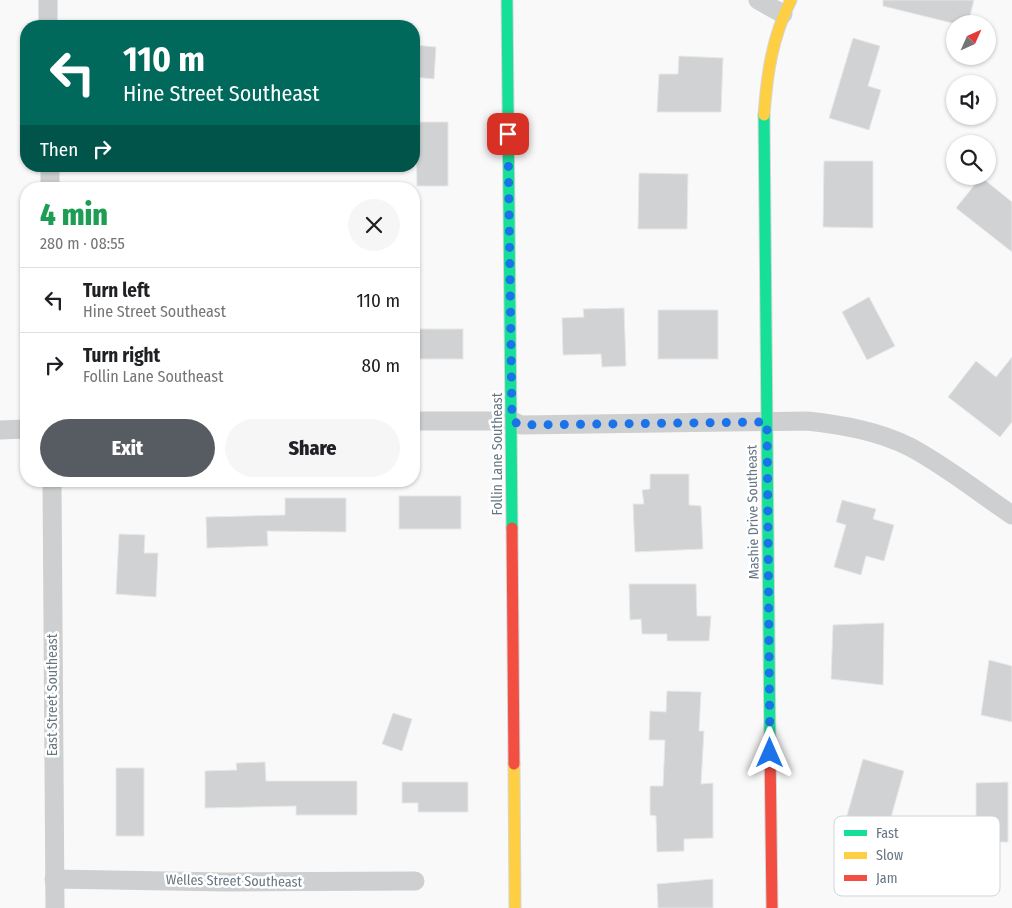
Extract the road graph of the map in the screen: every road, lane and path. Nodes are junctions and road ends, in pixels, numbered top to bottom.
1 (48, 0) edge
2 (507, 0) edge
3 (758, 0) edge
4 (787, 7) edge
5 (48, 20) edge
6 (420, 421) edge
7 (512, 421) junction
8 (767, 422) junction
9 (20, 429) edge
10 (0, 430) edge
11 (52, 487) edge
12 (1012, 515) edge
13 (54, 879) junction
14 (415, 881) dead end
15 (54, 908) edge
16 (515, 908) edge
17 (772, 908) edge

1 - 5 street
2 - 7 street, Follin Lane Southeast
3 - 4 street
4 - 8 street, Mashie Drive Southeast
6 - 7 street
7 - 8 street
7 - 16 street, Follin Lane Southeast
8 - 12 street
8 - 17 street, Mashie Drive Southeast
9 - 10 street
11 - 13 street, East Street Southeast
13 - 14 street, Welles Street Southeast
13 - 15 street, East Street Southeast

